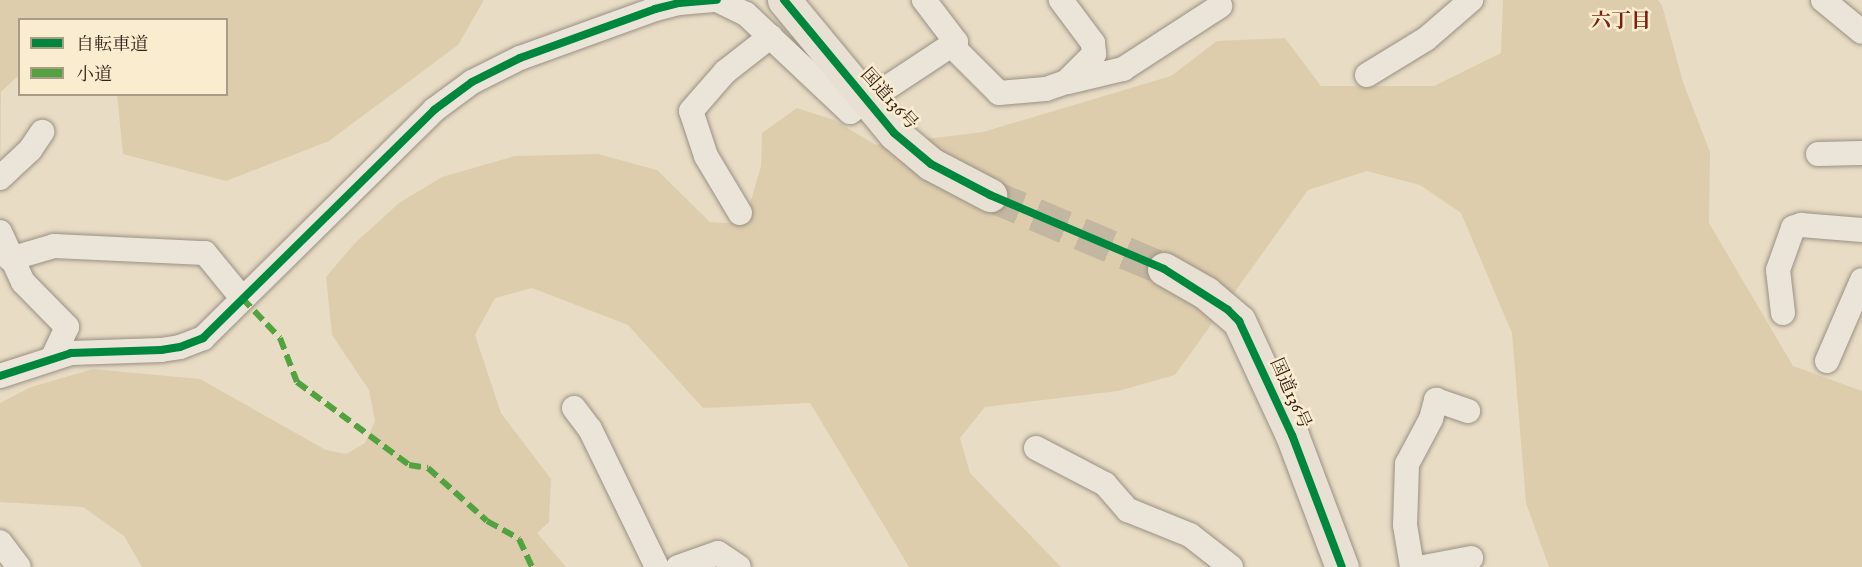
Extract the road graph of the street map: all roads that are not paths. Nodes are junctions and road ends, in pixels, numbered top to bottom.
1 (717, 0) edge
2 (784, 0) edge
3 (924, 0) edge
4 (1061, 0) edge
5 (1471, 0) edge
6 (1823, 0) edge
7 (1220, 6) dead end
8 (1862, 32) edge
9 (771, 36) junction
10 (951, 45) junction
11 (1366, 75) dead end
12 (1066, 82) junction
13 (867, 100) junction
14 (42, 132) dead end
15 (1862, 153) edge
16 (1818, 154) dead end
17 (0, 178) edge
18 (990, 195) tunnel mouth
19 (740, 213) dead end
20 (1862, 230) edge
21 (0, 232) edge
22 (10, 260) junction
23 (1164, 269) tunnel mouth
24 (1862, 280) edge
25 (242, 298) junction
26 (1783, 313) dead end
27 (52, 357) junction
28 (1827, 361) dead end
29 (0, 376) edge
30 (574, 408) dead end
31 (1468, 411) dead end
32 (1036, 448) dead end
33 (0, 542) edge
34 (1471, 558) dead end
35 (19, 567) edge
36 (657, 567) edge
37 (678, 567) edge
38 (739, 567) edge
39 (1231, 567) edge
40 (1342, 567) edge
41 (1412, 567) edge
42 (1424, 567) edge

1 - 9 street
1 - 25 street
2 - 13 highway, 国道136号
3 - 10 street
4 - 12 street
5 - 11 street
6 - 8 street
7 - 12 street
9 - 13 street
9 - 19 street
10 - 12 street
10 - 13 street
13 - 18 highway, 国道136号
14 - 17 street
15 - 16 street
20 - 26 street
21 - 22 street
22 - 25 street
22 - 27 street
23 - 40 highway, 国道136号
24 - 28 street
25 - 27 street
27 - 29 street
30 - 36 street
31 - 41 street
32 - 39 street
33 - 35 street
34 - 42 street
37 - 38 street

